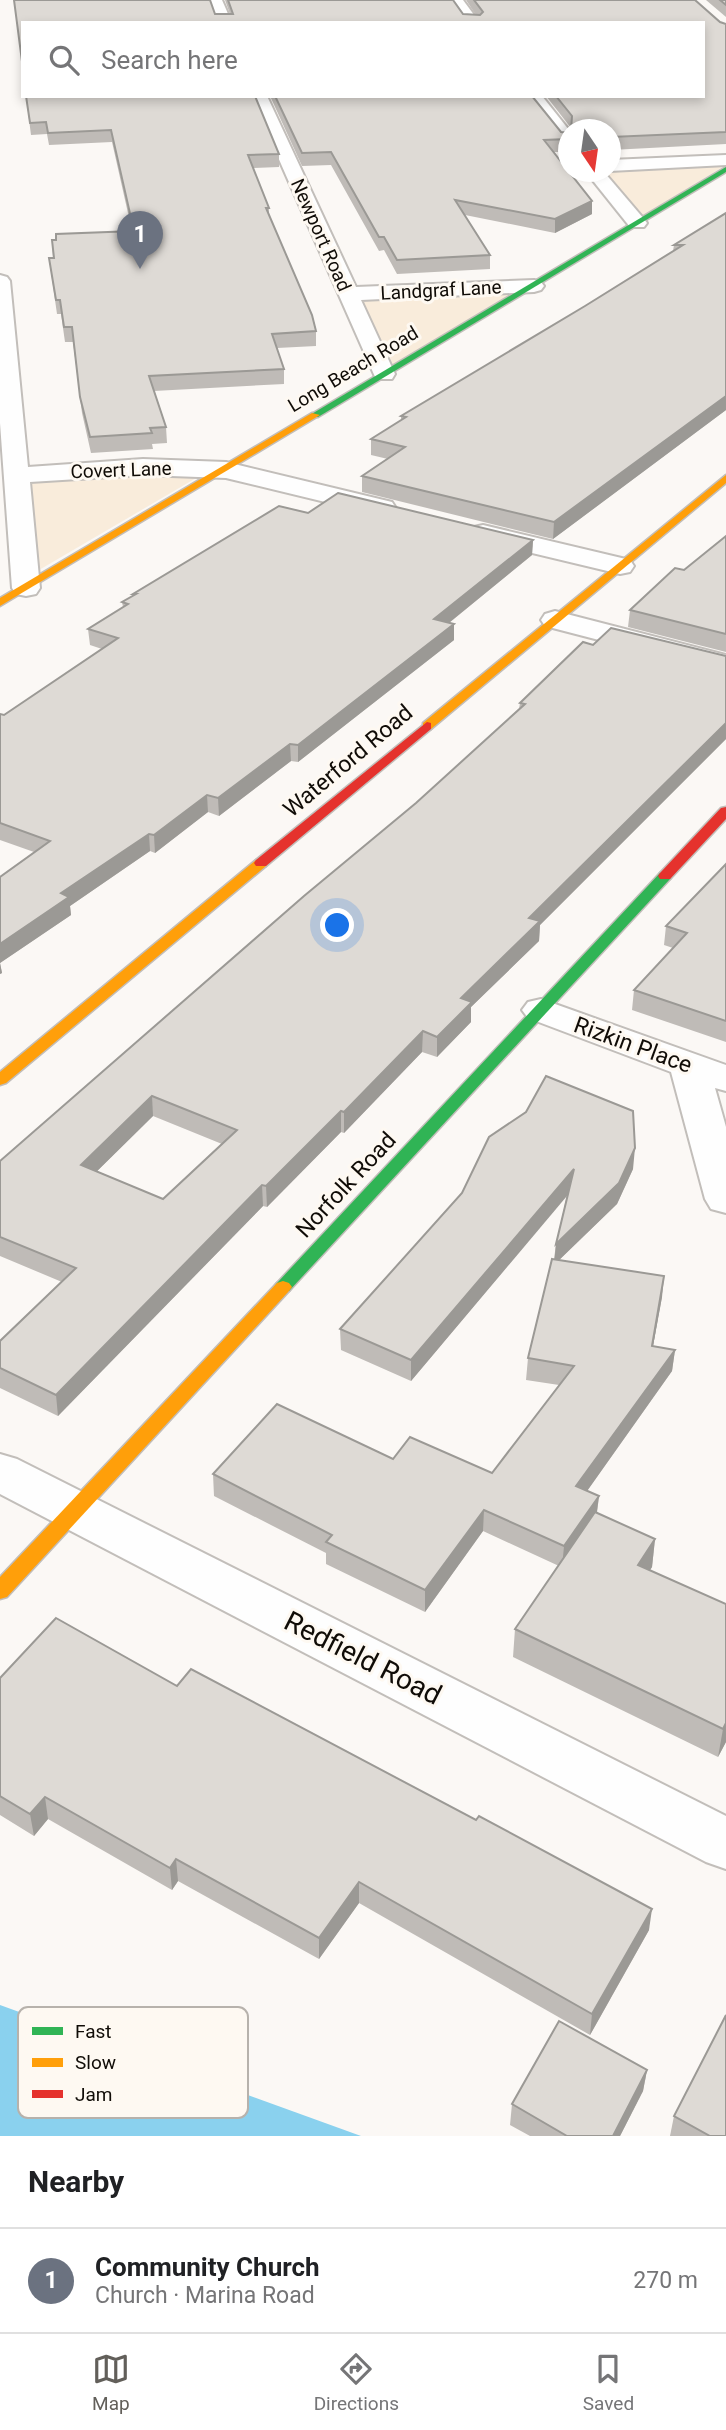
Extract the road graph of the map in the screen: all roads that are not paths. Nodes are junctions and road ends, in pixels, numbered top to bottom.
1 (215, 0) edge
2 (455, 0) edge
3 (224, 21) edge
4 (471, 21) edge
5 (260, 98) edge
6 (535, 98) edge
7 (558, 126) edge
8 (726, 160) edge
9 (621, 165) edge
10 (726, 169) edge
11 (603, 182) edge
12 (637, 223) junction
13 (0, 281) edge
14 (534, 286) junction
15 (348, 294) junction
16 (384, 374) junction
17 (226, 470) junction
18 (16, 475) junction
19 (726, 478) edge
20 (409, 514) edge
21 (462, 527) edge
22 (620, 566) junction
23 (26, 588) junction
24 (0, 603) edge
25 (555, 620) junction
26 (726, 664) edge
27 (726, 811) edge
28 (541, 1010) junction
29 (689, 1066) junction
30 (726, 1079) edge
31 (0, 1080) edge
32 (726, 1199) edge
33 (0, 1472) edge
34 (75, 1510) junction
35 (0, 1591) edge
36 (726, 1844) edge

1 - 3 street
2 - 4 street
5 - 15 street, Newport Road
6 - 7 street
8 - 9 street
10 - 12 street, Long Beach Road
11 - 12 street
12 - 14 street, Long Beach Road
13 - 18 street
14 - 15 street, Landgraf Lane
14 - 16 street, Long Beach Road
15 - 16 street, Newport Road
16 - 17 street, Long Beach Road
17 - 18 street, Covert Lane
17 - 20 street, Covert Lane
17 - 23 street, Long Beach Road
18 - 23 street
19 - 22 street, Waterford Road
21 - 22 street
22 - 25 street, Waterford Road
23 - 24 street, Long Beach Road
25 - 26 street
25 - 31 street, Waterford Road
27 - 28 street, Norfolk Road
28 - 29 street, Rizkin Place
28 - 34 street, Norfolk Road
29 - 30 street, Rizkin Place
29 - 32 street
33 - 34 street, Redfield Road
34 - 35 street, Norfolk Road
34 - 36 street, Redfield Road

